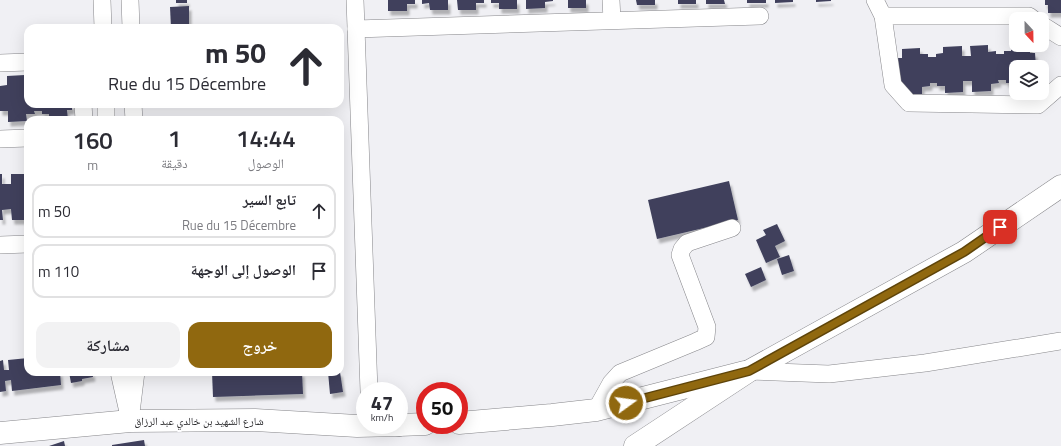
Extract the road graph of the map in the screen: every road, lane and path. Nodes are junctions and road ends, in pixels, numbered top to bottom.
1 (102, 0) edge
2 (130, 0) edge
3 (355, 0) edge
4 (611, 0) edge
5 (875, 0) edge
6 (760, 16) dead end
7 (883, 16) junction
8 (1009, 16) edge
9 (612, 20) junction
10 (103, 24) edge
11 (131, 24) edge
12 (356, 28) junction
13 (1049, 29) edge
14 (1061, 37) edge
15 (0, 62) edge
16 (24, 62) edge
17 (1061, 85) edge
18 (24, 138) edge
19 (0, 139) edge
20 (1061, 186) edge
21 (732, 228) dead end
22 (24, 244) edge
23 (0, 245) edge
24 (1061, 342) edge
25 (749, 371) junction
26 (119, 376) edge
27 (136, 376) edge
28 (369, 382) edge
29 (596, 410) junction
30 (130, 421) junction
31 (468, 422) edge
32 (356, 426) edge
33 (0, 433) edge
34 (635, 446) edge

1 - 10 street
2 - 11 street
3 - 12 street
4 - 9 street
5 - 7 street
6 - 9 street
7 - 8 street
7 - 17 street
9 - 12 street
12 - 28 street
13 - 14 street
15 - 16 street
18 - 19 street
20 - 25 main road
21 - 29 street
22 - 23 street
24 - 25 street
25 - 29 main road
25 - 34 main road
26 - 30 street
27 - 30 street
29 - 31 main road
30 - 32 main road, شارع الشهيد بن خالدي عبد الرزاق
30 - 33 main road, شارع الشهيد بن خالدي عبد الرزاق

